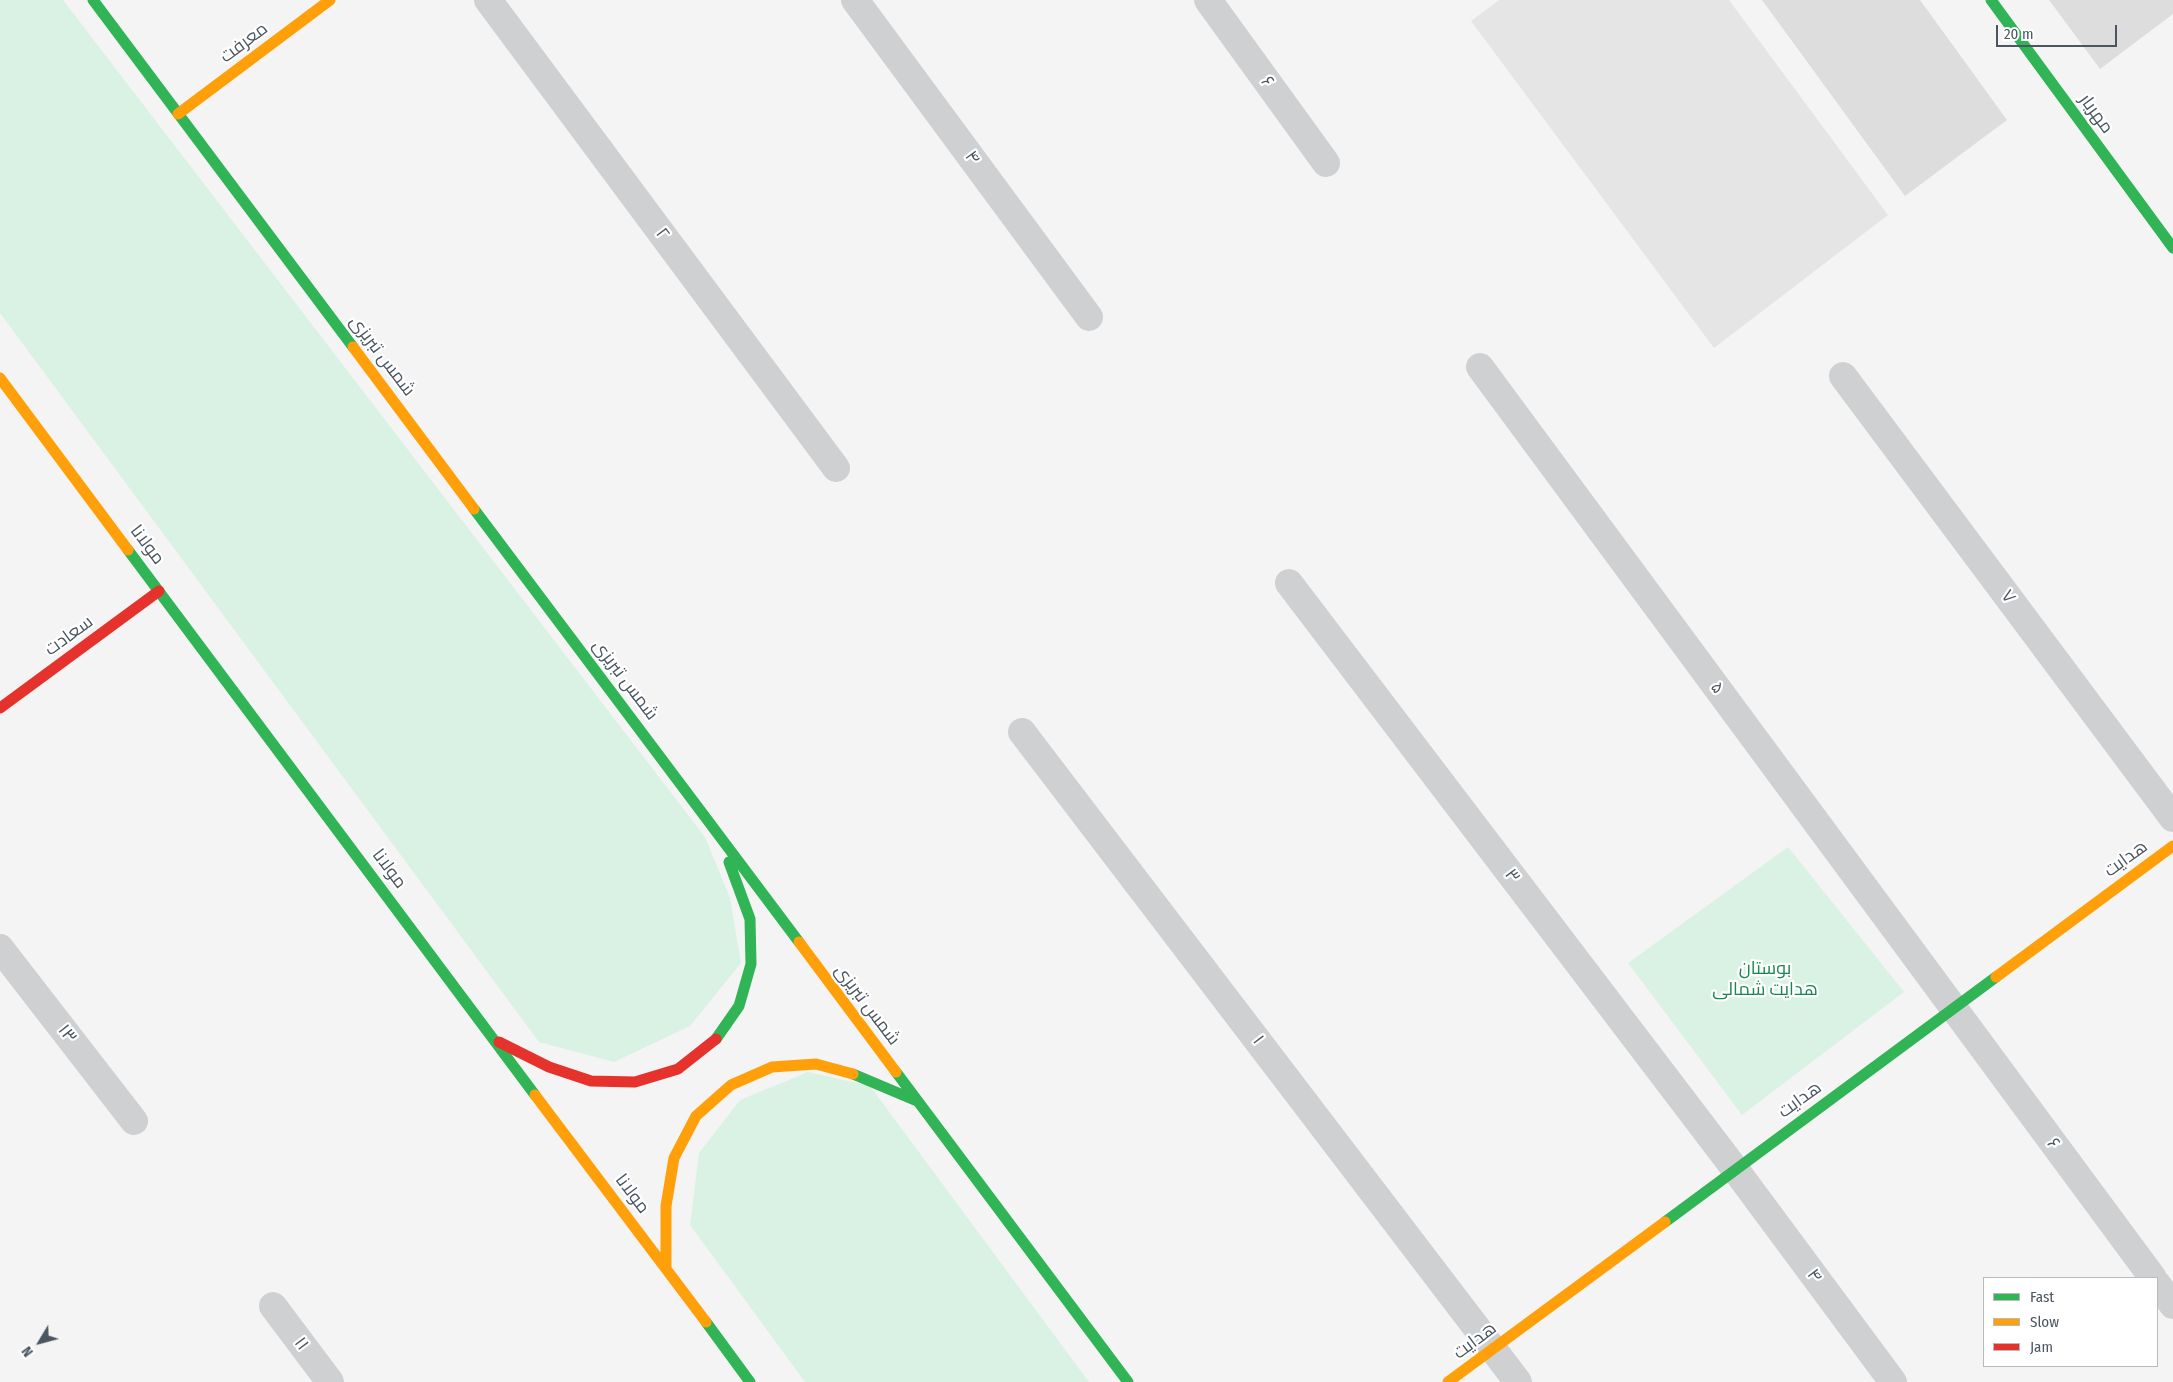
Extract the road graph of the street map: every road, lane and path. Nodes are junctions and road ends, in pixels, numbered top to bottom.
1 (93, 0) edge
2 (330, 0) edge
3 (488, 0) edge
4 (855, 0) edge
5 (1208, 0) edge
6 (1992, 0) edge
7 (178, 114) junction
8 (1326, 163) dead end
9 (2173, 248) edge
10 (1089, 316) dead end
11 (1480, 368) dead end
12 (1843, 376) dead end
13 (0, 378) edge
14 (836, 468) dead end
15 (1288, 583) dead end
16 (159, 591) junction
17 (0, 708) edge
18 (1022, 732) dead end
19 (2173, 818) edge
20 (717, 833) junction
21 (2173, 846) edge
22 (0, 948) edge
23 (1953, 1009) junction
24 (496, 1040) junction
25 (918, 1101) junction
26 (134, 1121) dead end
27 (1735, 1170) junction
28 (666, 1268) junction
29 (2152, 1277) edge
30 (2158, 1285) edge
31 (2173, 1305) edge
32 (273, 1306) dead end
33 (1493, 1349) junction
34 (330, 1382) edge
35 (750, 1382) edge
36 (1128, 1382) edge
37 (1448, 1382) edge
38 (1518, 1382) edge
39 (1893, 1382) edge

1 - 7 street, شمس تبریزی
2 - 7 street, معرفت
3 - 14 street, ۲
4 - 10 street, ۴
5 - 8 street, ۶
6 - 9 street, مهریار
7 - 20 street, شمس تبریزی
11 - 23 street, ۵
12 - 19 street, ۷
13 - 16 street, مولانا
15 - 27 street, ۳
16 - 17 street, سعادت
16 - 24 street, مولانا
18 - 33 street, ۱
20 - 24 street
20 - 25 street, شمس تبریزی
21 - 23 street, هدایت
22 - 26 street, ۱۳
23 - 27 street, هدایت
23 - 29 street, ۶
24 - 28 street, مولانا
25 - 28 street
25 - 36 street, شمس تبریزی
27 - 33 street, هدایت
27 - 39 street, ۴
28 - 35 street, مولانا
30 - 31 street
32 - 34 street, ۱۱
33 - 37 street, هدایت
33 - 38 street

